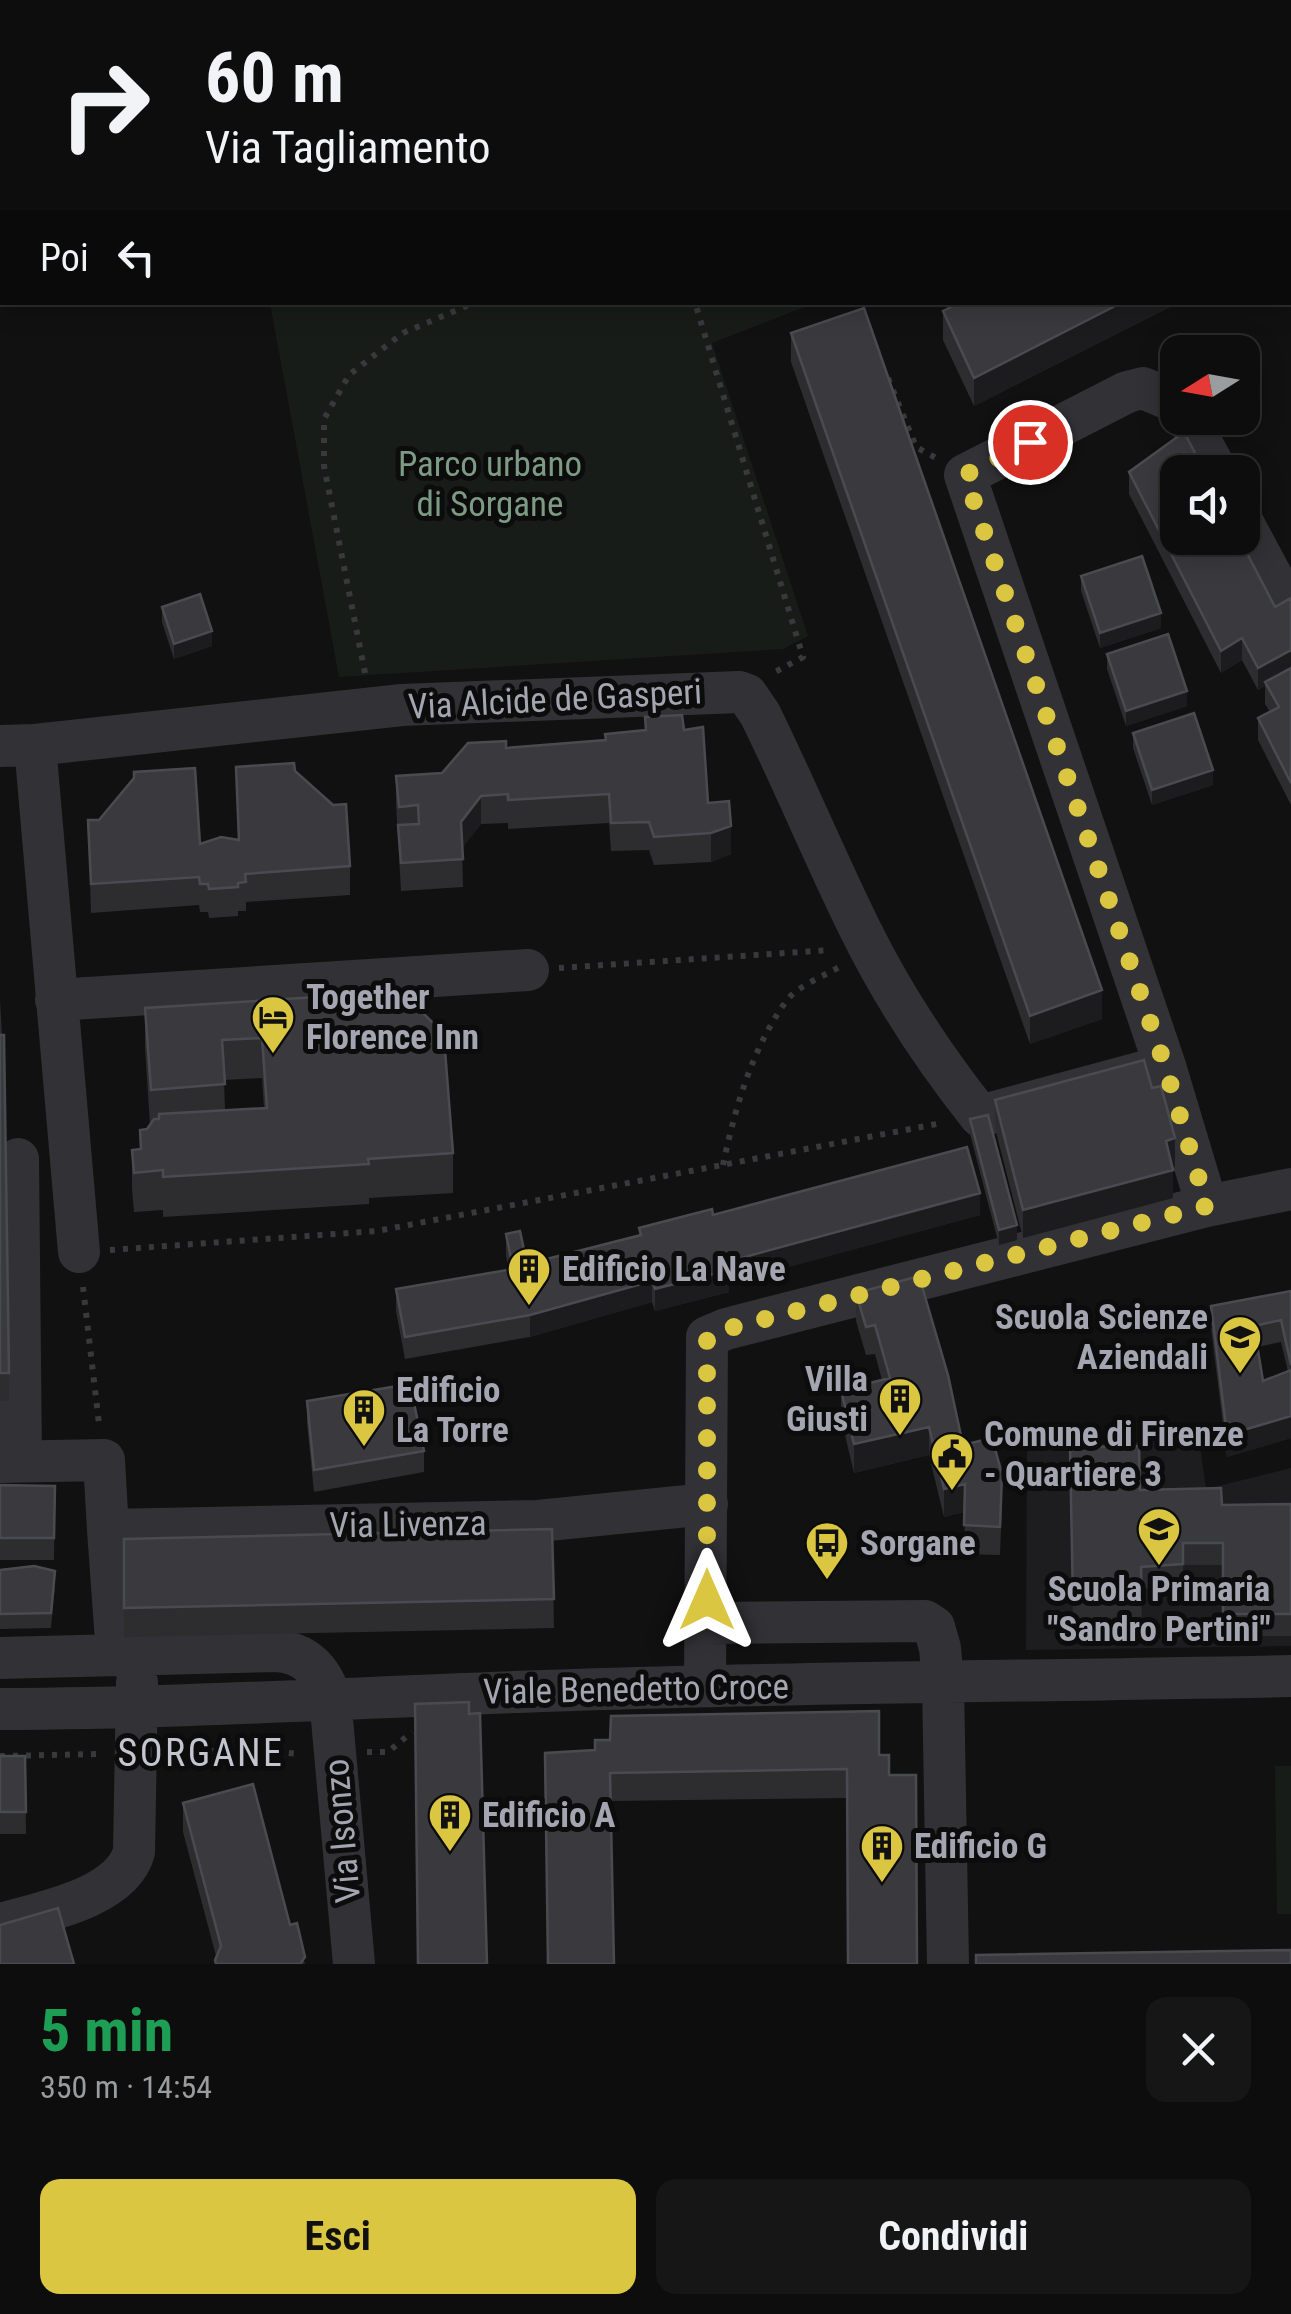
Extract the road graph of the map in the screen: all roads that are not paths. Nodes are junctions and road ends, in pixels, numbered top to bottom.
1 (1160, 395) edge
2 (1260, 555) edge
3 (1291, 613) edge
4 (18, 745) edge
5 (528, 970) road end
6 (56, 1000) junction
7 (1165, 1066) junction
8 (18, 1160) dead end
9 (1291, 1188) edge
10 (1207, 1206) junction
11 (78, 1252) road end
12 (11, 1462) edge
13 (707, 1504) junction
14 (126, 1530) junction
15 (708, 1624) junction
16 (128, 1656) junction
17 (0, 1658) edge
18 (1291, 1676) edge
19 (943, 1683) junction
20 (705, 1686) junction
21 (330, 1697) junction
22 (136, 1708) junction
23 (0, 1709) edge
24 (0, 1924) edge
25 (960, 1962) edge
26 (354, 1964) edge

1 - 7 street
2 - 3 street
4 - 6 street
4 - 7 street, Via Alcide de Gasperi
5 - 6 street
6 - 11 street
7 - 10 street
8 - 12 street
9 - 10 street
10 - 13 street
12 - 14 street
13 - 14 street, Via Livenza
13 - 15 street
14 - 16 street
15 - 19 street, Viale Benedetto Croce
15 - 20 street
16 - 17 street
16 - 21 street
16 - 22 street
18 - 19 street, Viale Benedetto Croce
19 - 20 street, Viale Benedetto Croce
19 - 25 street
20 - 21 street, Viale Benedetto Croce
21 - 22 street, Viale Benedetto Croce
21 - 26 street, Via Isonzo
22 - 23 street, Viale Benedetto Croce
22 - 24 street

